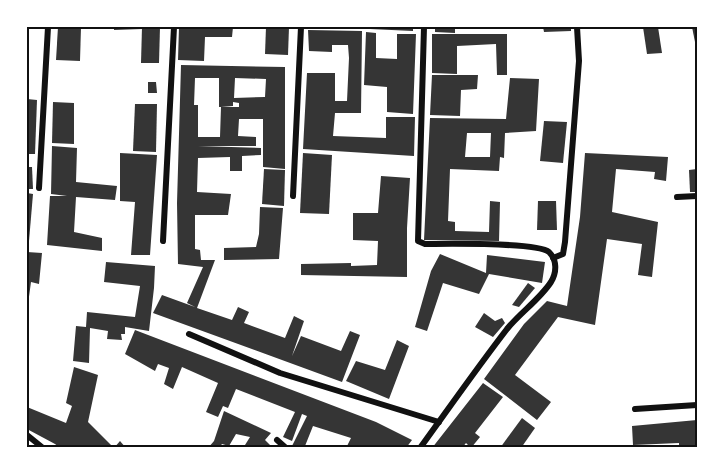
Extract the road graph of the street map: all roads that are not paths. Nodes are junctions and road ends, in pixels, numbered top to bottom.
1 (48, 27) edge
2 (174, 27) edge
3 (301, 27) edge
4 (424, 27) edge
5 (577, 27) edge
6 (39, 189) dead end
7 (293, 196) dead end
8 (697, 196) edge
9 (677, 197) dead end
10 (163, 241) dead end
11 (553, 258) junction
12 (189, 334) dead end
13 (697, 405) edge
14 (635, 409) dead end
15 (439, 422) junction
16 (27, 435) edge
17 (277, 440) dead end
18 (43, 448) edge
19 (286, 448) edge
20 (420, 448) edge

1 - 6 street
2 - 10 street
3 - 7 street
4 - 11 street
5 - 11 street
8 - 9 street
11 - 15 street
12 - 15 street
13 - 14 street
15 - 20 street
16 - 18 street
17 - 19 street

